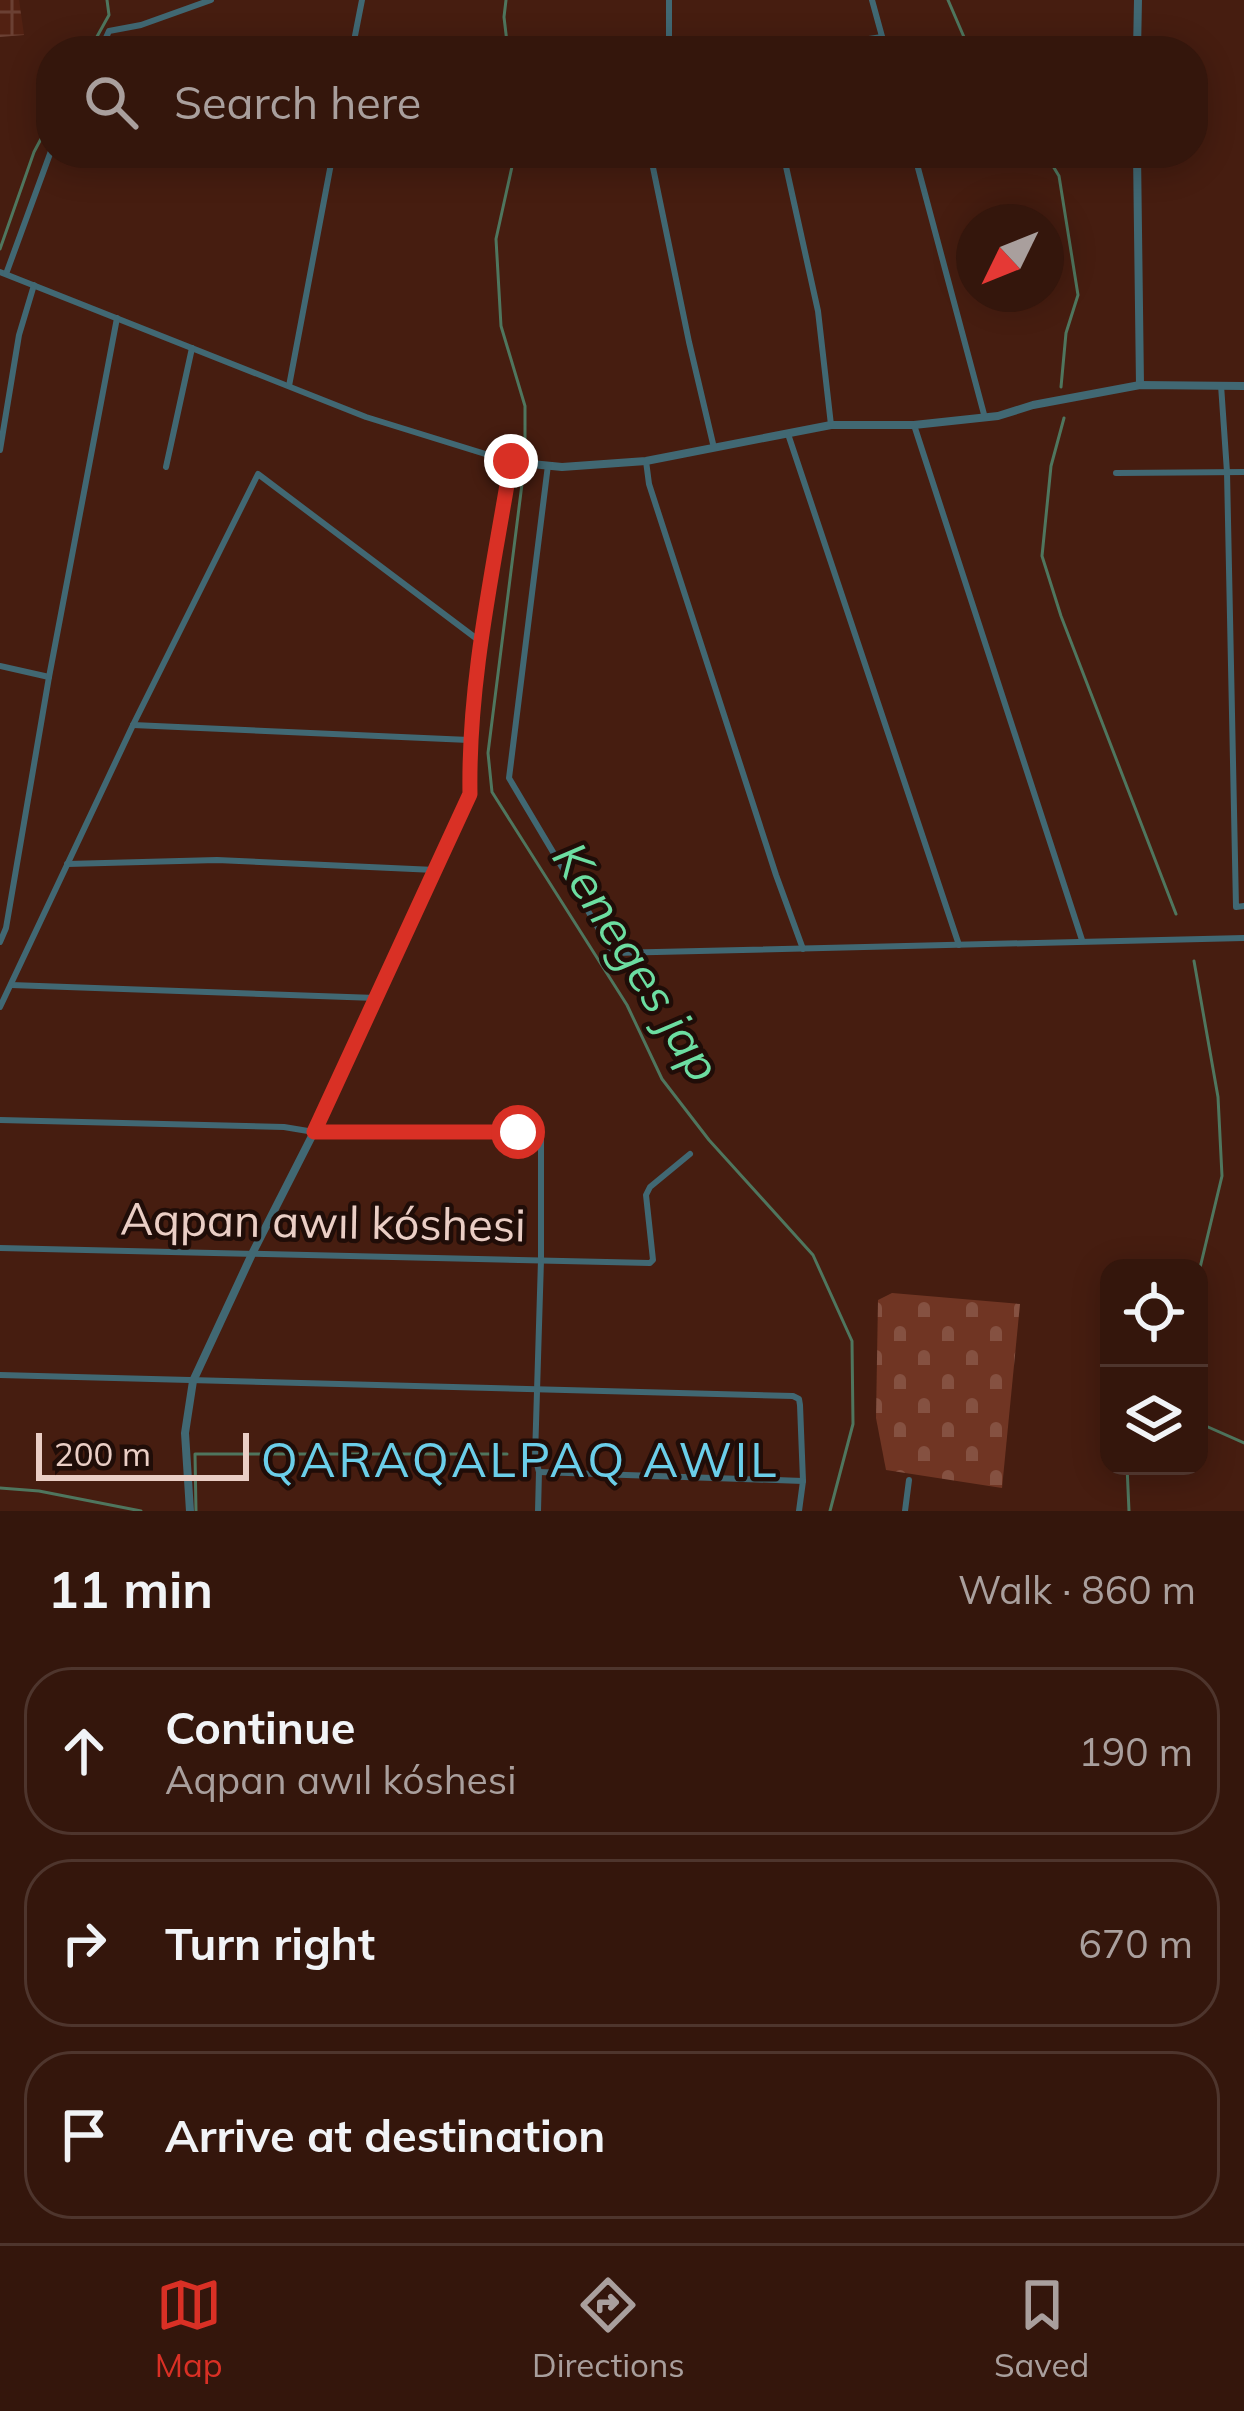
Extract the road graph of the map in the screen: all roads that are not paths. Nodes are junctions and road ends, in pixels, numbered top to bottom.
1 (211, 0) edge
2 (362, 0) edge
3 (669, 0) edge
4 (872, 0) edge
5 (1138, 0) edge
6 (107, 36) edge
7 (355, 36) edge
8 (670, 36) edge
9 (882, 36) edge
10 (1137, 36) edge
11 (44, 168) edge
12 (330, 168) edge
13 (653, 168) edge
14 (787, 168) edge
15 (918, 168) edge
16 (1137, 168) edge
17 (3, 273) edge
18 (34, 285) junction
19 (117, 318) junction
20 (192, 347) junction
21 (1140, 385) junction
22 (1221, 385) junction
23 (289, 386) junction
24 (1244, 386) edge
25 (985, 418) junction
26 (831, 425) junction
27 (914, 425) junction
28 (788, 434) junction
29 (714, 448) junction
30 (0, 450) edge
31 (511, 461) junction
32 (646, 461) junction
33 (548, 465) junction
34 (166, 467) dead end
35 (1227, 472) junction
36 (1244, 472) edge
37 (1116, 473) dead end
38 (481, 642) junction
39 (0, 666) edge
40 (49, 677) junction
41 (133, 725) junction
42 (1232, 726) junction
43 (1244, 726) edge
44 (469, 740) junction
45 (66, 864) junction
46 (435, 870) junction
47 (1244, 906) edge
48 (1244, 938) edge
49 (1082, 940) junction
50 (0, 942) edge
51 (959, 945) junction
52 (803, 950) junction
53 (10, 985) junction
54 (376, 998) junction
55 (0, 1007) edge
56 (0, 1120) edge
57 (314, 1132) junction
58 (690, 1154) dead end
59 (0, 1248) edge
60 (253, 1252) junction
61 (541, 1260) junction
62 (0, 1375) edge
63 (193, 1381) junction
64 (536, 1389) junction
65 (538, 1472) junction
66 (909, 1480) dead end
67 (802, 1481) junction
68 (190, 1511) edge
69 (538, 1511) edge
70 (799, 1511) edge
71 (905, 1511) edge

1 - 6 street
2 - 7 street
3 - 8 street
4 - 9 street
5 - 10 street
11 - 17 street
12 - 23 street
13 - 29 street
14 - 26 street
15 - 25 street
16 - 21 street
17 - 18 street
18 - 19 street
18 - 30 street
19 - 20 street
19 - 40 street
20 - 23 street
20 - 34 street
21 - 22 street
21 - 25 street
22 - 24 street
22 - 35 street
23 - 31 street
25 - 27 street
26 - 27 street
26 - 28 street
27 - 49 street
28 - 29 street
28 - 51 street
29 - 32 street
31 - 33 street
31 - 38 street
32 - 33 street
32 - 52 street
33 - 52 street
35 - 36 street
35 - 37 street
35 - 42 street
38 - 41 street
38 - 44 street
39 - 40 street
40 - 50 street
41 - 44 street
41 - 45 street
42 - 43 street
42 - 47 street
44 - 46 street
45 - 46 street
45 - 53 street
46 - 54 street
48 - 49 street
49 - 51 street
51 - 52 street
53 - 54 street
53 - 55 street
54 - 57 street
56 - 57 street, Aqpan awıl kóshesi
57 - 60 street
57 - 61 street, Aqpan awıl kóshesi
58 - 61 street, Aqpan awıl kóshesi
59 - 60 street, Aqpan awıl kóshesi
60 - 61 street, Aqpan awıl kóshesi
60 - 63 street
61 - 64 street
62 - 63 street
63 - 64 street
63 - 68 street
64 - 65 street
64 - 67 street
65 - 67 street
65 - 69 street
66 - 71 street
67 - 70 street

